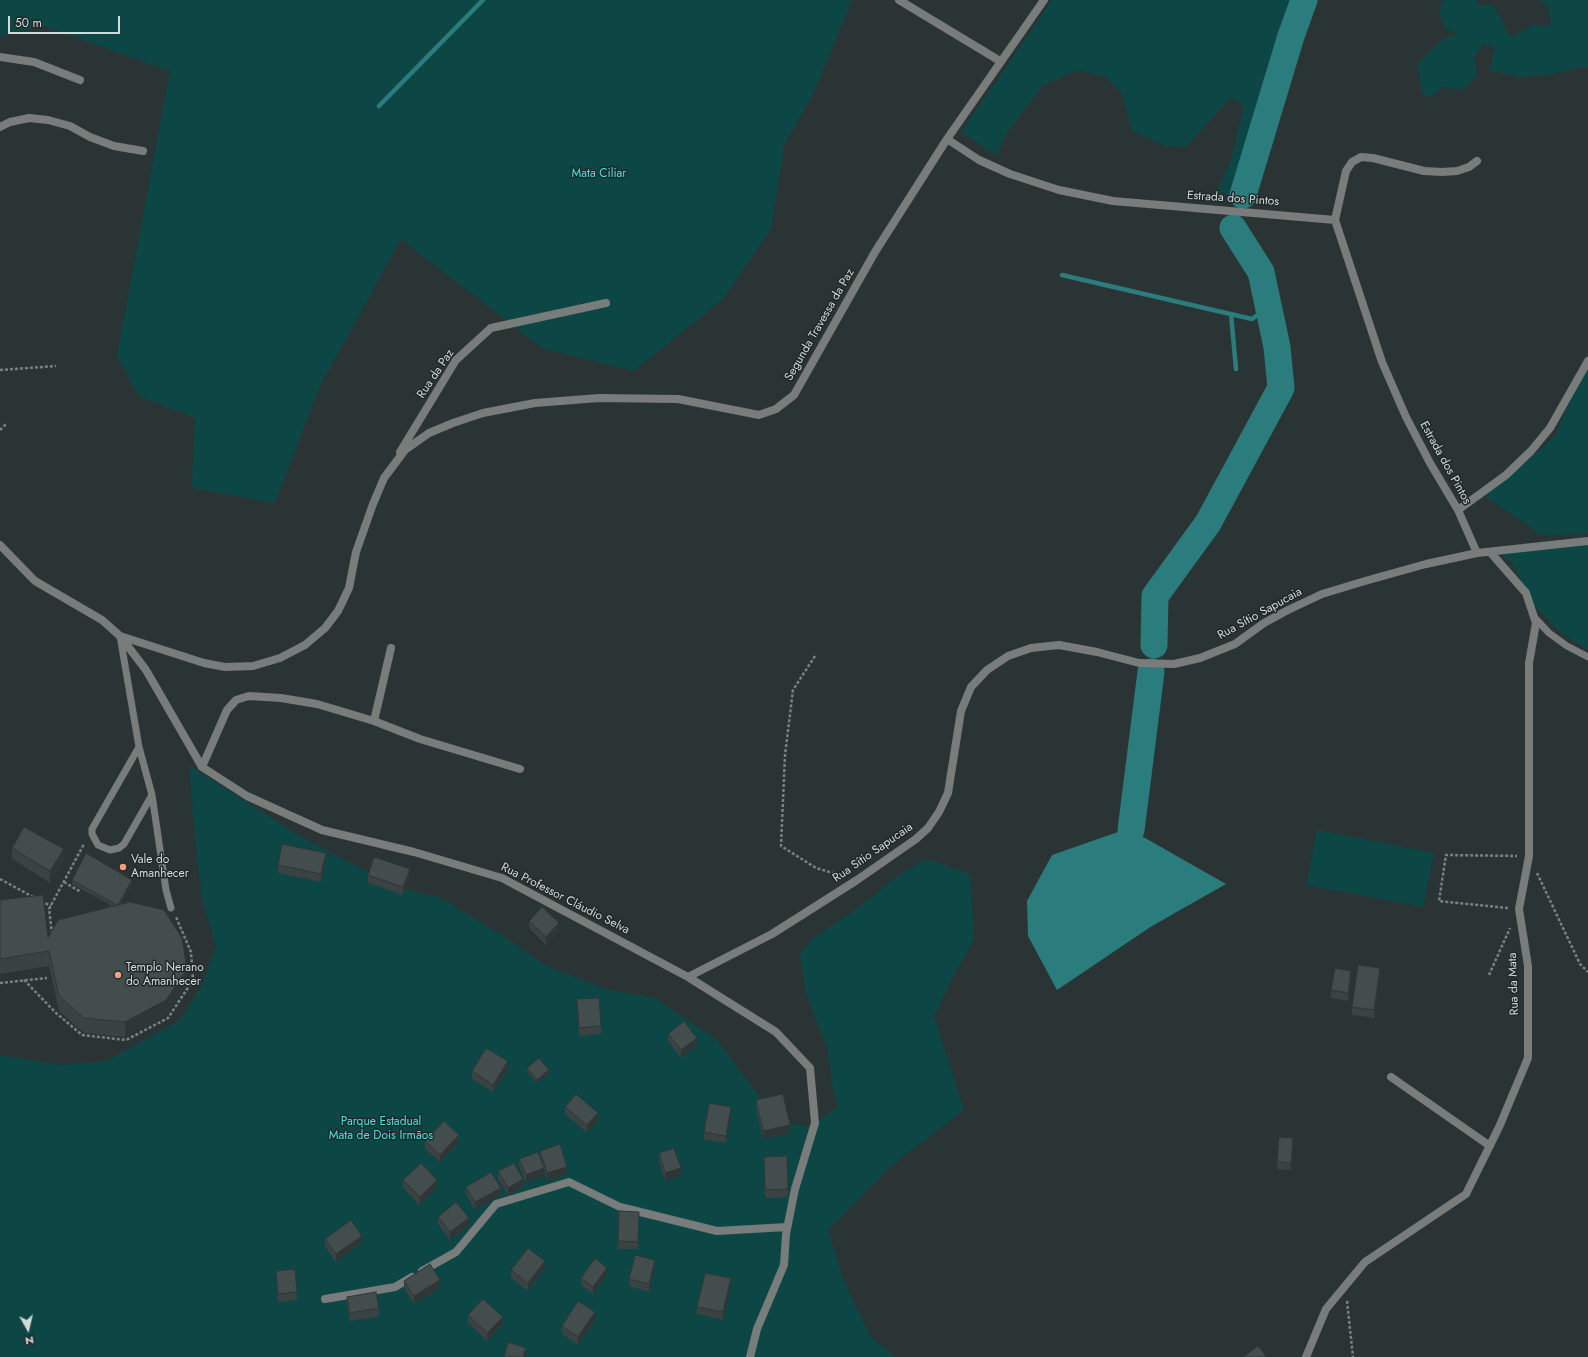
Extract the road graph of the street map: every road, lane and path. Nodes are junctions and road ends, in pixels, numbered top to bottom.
1 (899, 0) edge
2 (1044, 0) edge
3 (0, 57) edge
4 (1000, 61) junction
5 (80, 80) dead end
6 (0, 127) edge
7 (948, 139) junction
8 (143, 151) dead end
9 (1477, 161) dead end
10 (1335, 220) junction
11 (606, 303) dead end
12 (1588, 361) edge
13 (56, 366) dead end
14 (0, 370) edge
15 (6, 424) dead end
16 (0, 430) edge
17 (384, 478) junction
18 (1458, 510) junction
19 (1588, 541) edge
20 (0, 545) edge
21 (1491, 552) junction
22 (1477, 553) junction
23 (1534, 616) junction
24 (120, 636) junction
25 (391, 648) dead end
26 (814, 656) dead end
27 (1588, 657) edge
28 (374, 721) junction
29 (139, 747) junction
30 (202, 767) junction
31 (520, 769) dead end
32 (152, 795) junction
33 (84, 844) dead end
34 (1529, 856) junction
35 (0, 879) edge
36 (857, 880) junction
37 (64, 882) junction
38 (81, 892) dead end
39 (51, 906) junction
40 (171, 908) joint
41 (49, 909) junction
42 (1519, 909) junction
43 (43, 910) edge
44 (52, 938) edge
45 (1588, 972) edge
46 (1489, 975) dead end
47 (688, 977) junction
48 (47, 978) dead end
49 (24, 980) junction
50 (0, 983) edge
51 (1391, 1077) dead end
52 (1490, 1146) junction
53 (788, 1227) junction
54 (1345, 1286) junction
55 (325, 1298) dead end
56 (750, 1357) edge
57 (1306, 1357) edge
58 (1353, 1357) edge

1 - 4 street
2 - 4 street
3 - 5 street
4 - 7 street
6 - 8 street
7 - 10 street, Estrada dos Pintos
7 - 17 street, Segunda Travessa da Paz
9 - 10 street
10 - 18 street, Estrada dos Pintos
11 - 17 street, Rua da Paz
12 - 18 street
13 - 14 path
15 - 16 path
17 - 24 street, Segunda Travessa da Paz
18 - 22 street, Estrada dos Pintos
19 - 21 street
20 - 24 street, Rua Professor Cláudio Selva
21 - 22 street
21 - 23 street, Rua da Mata
22 - 36 street, Rua Sítio Sapucaia
23 - 27 lane
23 - 34 street, Rua da Mata
24 - 29 lane
24 - 30 street, Rua Professor Cláudio Selva
25 - 28 street
26 - 36 path
28 - 30 street
28 - 31 street
29 - 32 lane
29 - 32 lane
30 - 47 street, Rua Professor Cláudio Selva
32 - 40 lane
33 - 37 path
34 - 42 street, Rua da Mata
34 - 42 path
34 - 45 path
35 - 39 path
36 - 47 street, Rua Sítio Sapucaia
37 - 38 path
37 - 39 path
39 - 41 path
40 - 49 path
41 - 43 path
41 - 44 path
42 - 46 path
42 - 52 street, Rua da Mata
47 - 53 street, Rua Professor Cláudio Selva
48 - 49 path
49 - 50 path
51 - 52 street
52 - 54 street, Rua da Mata
53 - 55 street
53 - 56 street, Rua Professor Cláudio Selva
54 - 57 street, Rua da Mata
54 - 58 path

